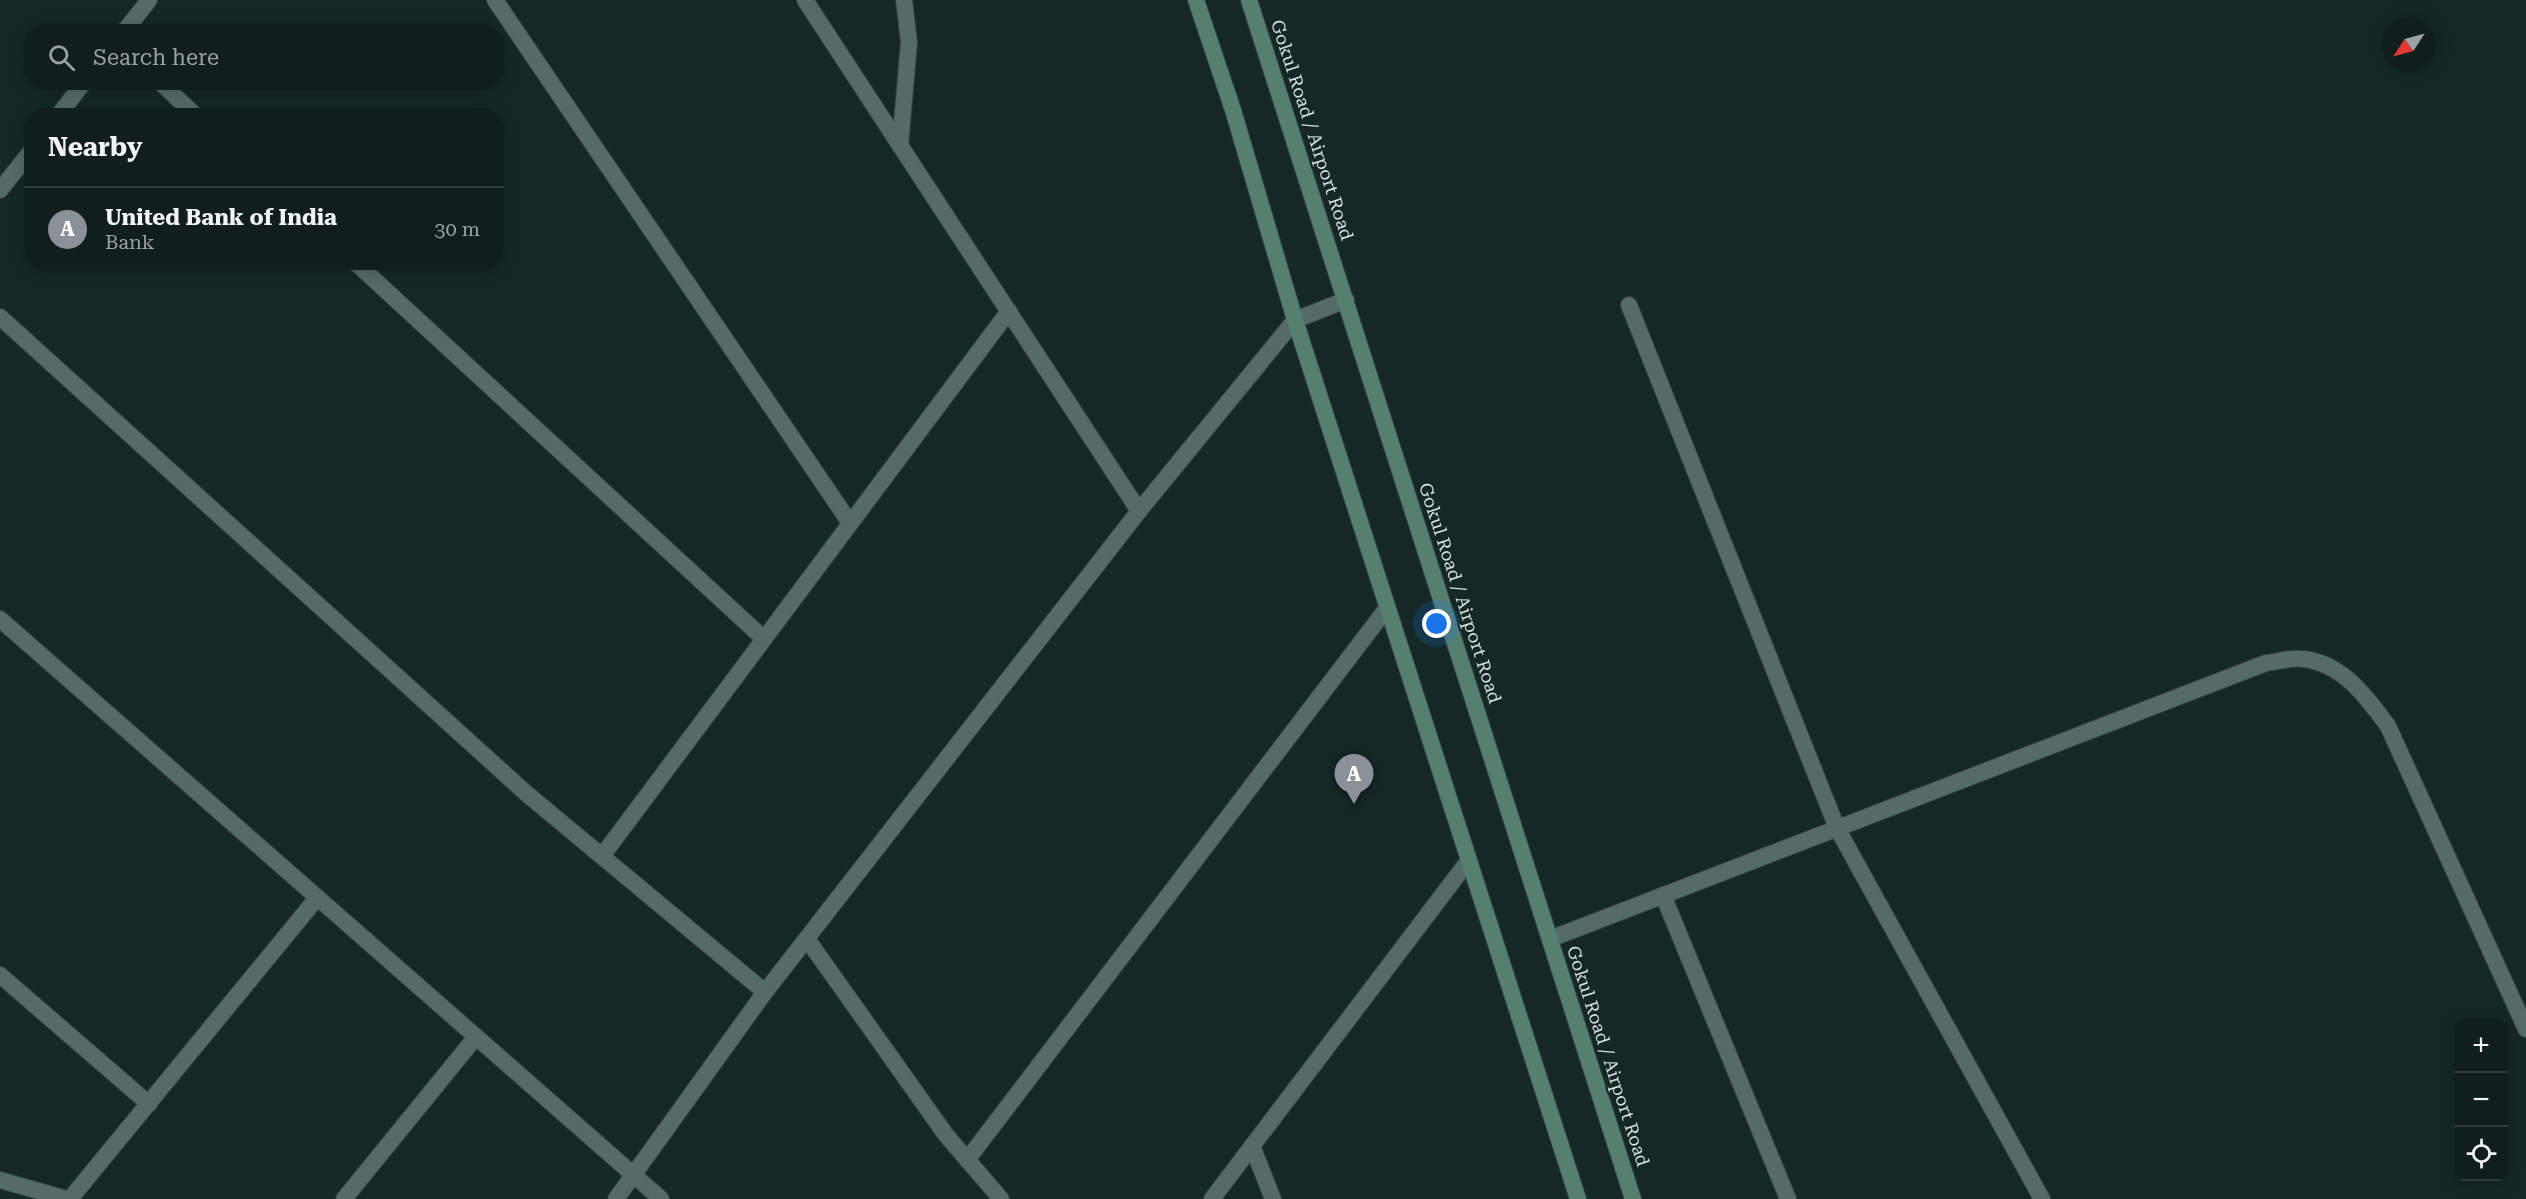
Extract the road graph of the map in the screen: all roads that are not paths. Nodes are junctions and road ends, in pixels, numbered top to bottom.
1 (149, 0) edge
2 (495, 0) edge
3 (805, 0) edge
4 (904, 0) edge
5 (1196, 0) edge
6 (1249, 0) edge
7 (130, 24) edge
8 (78, 90) edge
9 (168, 90) edge
10 (64, 108) edge
11 (188, 108) edge
12 (900, 146) junction
13 (24, 160) edge
14 (0, 190) edge
15 (365, 270) edge
16 (1346, 300) junction
17 (1629, 305) dead end
18 (1009, 311) junction
19 (0, 317) edge
20 (1295, 320) junction
21 (1139, 511) junction
22 (850, 523) junction
23 (1387, 608) junction
24 (0, 619) edge
25 (764, 639) junction
26 (1837, 828) junction
27 (602, 856) junction
28 (1469, 860) junction
29 (1663, 895) junction
30 (317, 898) junction
31 (807, 939) junction
32 (1550, 939) junction
33 (0, 975) edge
34 (765, 992) junction
35 (2526, 1029) edge
36 (475, 1038) junction
37 (149, 1104) junction
38 (1252, 1146) junction
39 (967, 1160) junction
40 (634, 1176) junction
41 (0, 1180) edge
42 (68, 1199) edge
43 (344, 1199) edge
44 (616, 1199) edge
45 (661, 1199) edge
46 (1001, 1199) edge
47 (1212, 1199) edge
48 (1273, 1199) edge
49 (1578, 1199) edge
50 (1633, 1199) edge
51 (1788, 1199) edge
52 (2042, 1199) edge

1 - 7 street
2 - 22 street
3 - 12 street
4 - 12 street
5 - 20 main road
6 - 16 main road, Gokul Road / Airport Road
8 - 10 street
9 - 11 street
12 - 18 street
13 - 14 street
15 - 25 street
16 - 20 street
16 - 32 main road, Gokul Road / Airport Road
17 - 26 street
18 - 21 street
18 - 22 street
19 - 27 street
20 - 21 street
20 - 23 main road
21 - 31 street
22 - 25 street
23 - 28 main road
23 - 39 street
24 - 30 street
25 - 27 street
26 - 29 street
26 - 35 street
26 - 52 street
27 - 34 street
28 - 38 street
28 - 49 main road
29 - 32 street
29 - 51 street
30 - 36 street
30 - 37 street
31 - 34 street
31 - 39 street
32 - 50 main road, Gokul Road / Airport Road
33 - 37 street
34 - 40 street
36 - 40 street
36 - 43 street
37 - 42 street
38 - 47 street
38 - 48 street
39 - 46 street
40 - 44 street
40 - 45 street
41 - 42 street

